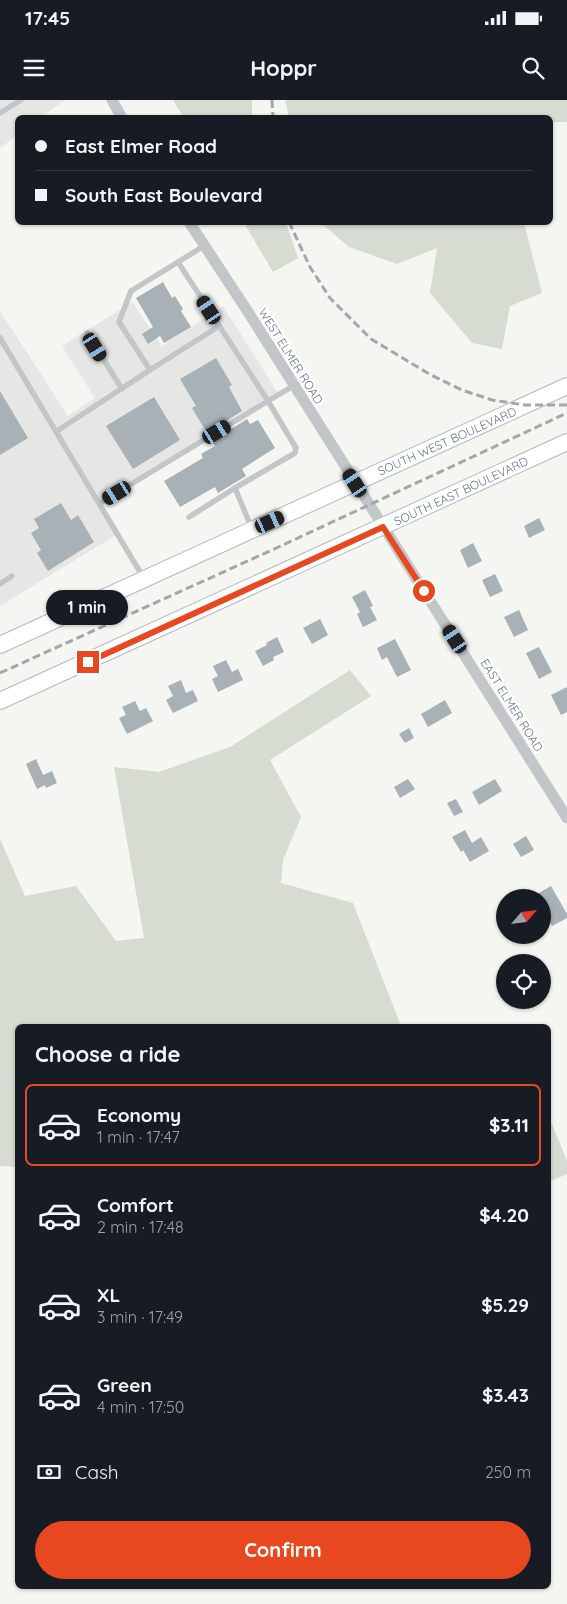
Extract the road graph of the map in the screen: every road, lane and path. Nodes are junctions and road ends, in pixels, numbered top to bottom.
1 (22, 100) edge
2 (112, 100) edge
3 (0, 113) edge
4 (120, 115) edge
5 (191, 225) edge
6 (204, 246) junction
7 (178, 262) junction
8 (219, 326) junction
9 (87, 333) dead end
10 (0, 338) edge
11 (150, 370) junction
12 (293, 386) junction
13 (567, 386) edge
14 (122, 389) junction
15 (268, 401) junction
16 (57, 431) junction
17 (567, 442) edge
18 (355, 483) junction
19 (235, 488) junction
20 (100, 503) junction
21 (369, 506) joint
22 (189, 517) dead end
23 (383, 527) junction
24 (252, 530) junction
25 (12, 576) dead end
26 (144, 579) junction
27 (0, 584) edge
28 (0, 645) edge
29 (0, 701) edge
30 (567, 818) edge

1 - 3 lane
2 - 4 street
5 - 6 street, WEST ELMER ROAD
6 - 7 lane
6 - 12 street, WEST ELMER ROAD
7 - 8 lane
7 - 11 lane
8 - 11 lane
8 - 15 lane
9 - 14 lane
10 - 16 lane
11 - 14 lane
12 - 15 lane
12 - 18 street, WEST ELMER ROAD
13 - 18 main road, SOUTH WEST BOULEVARD
14 - 16 lane
15 - 19 lane
15 - 20 lane
16 - 20 lane
17 - 23 main road, SOUTH EAST BOULEVARD
18 - 21 street, WEST ELMER ROAD
18 - 24 main road, SOUTH WEST BOULEVARD
19 - 22 lane
19 - 24 lane
20 - 26 lane
21 - 23 street, EAST ELMER ROAD
23 - 29 main road, SOUTH EAST BOULEVARD
23 - 30 street, EAST ELMER ROAD
24 - 26 main road, SOUTH WEST BOULEVARD
25 - 27 lane
26 - 28 main road, SOUTH WEST BOULEVARD

